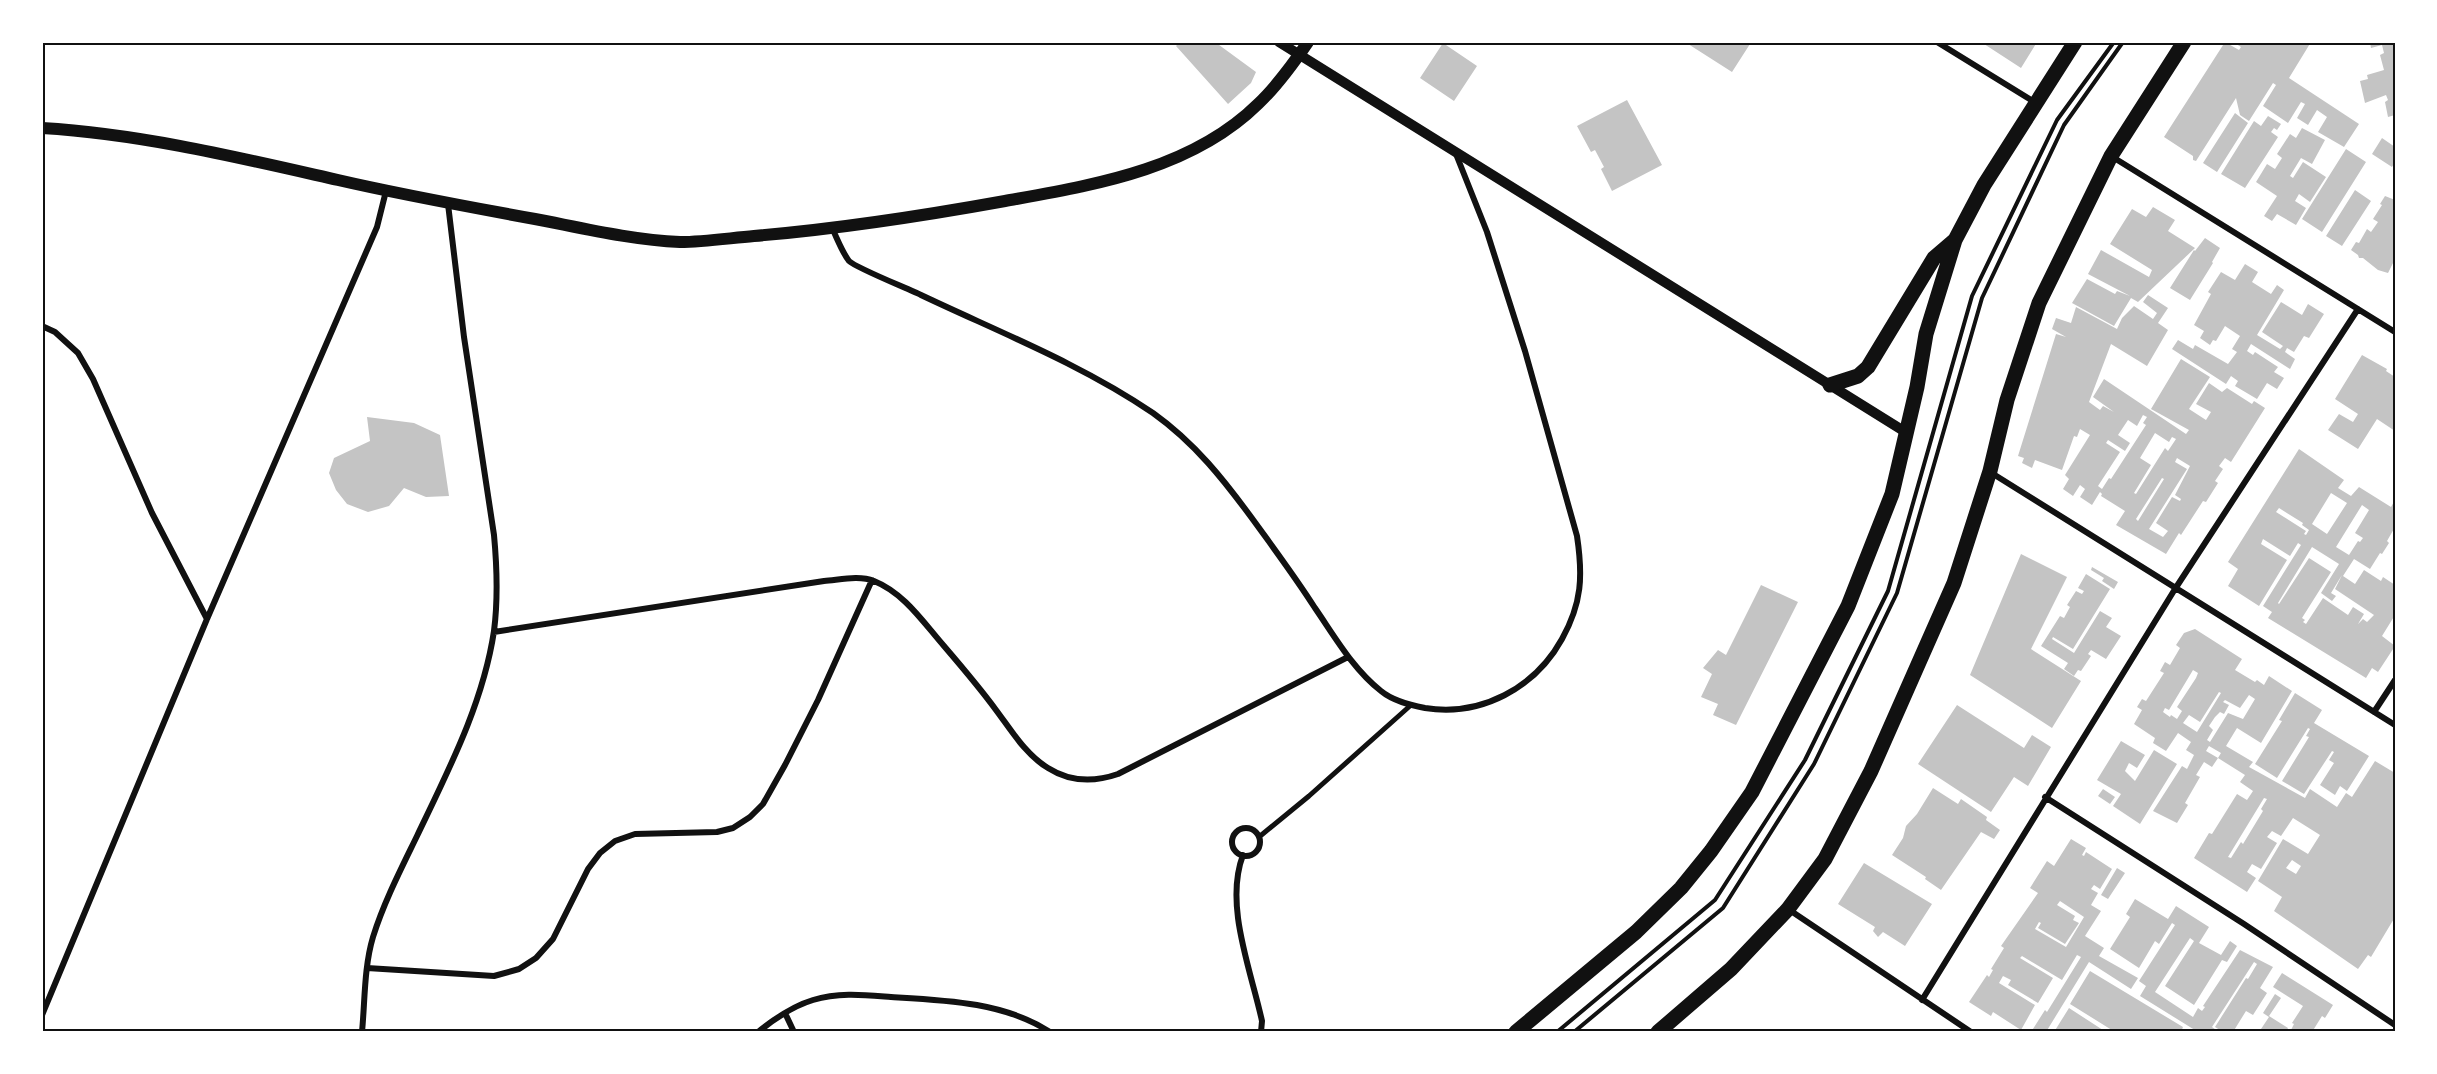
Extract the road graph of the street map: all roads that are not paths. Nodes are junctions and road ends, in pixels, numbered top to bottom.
1 (1279, 42) edge
2 (1308, 42) edge
3 (1937, 42) edge
4 (2075, 42) edge
5 (2184, 42) edge
6 (1299, 55) junction
7 (2036, 104) junction
8 (42, 129) edge
9 (1455, 151) junction
10 (2111, 156) junction
11 (386, 191) junction
12 (448, 204) junction
13 (832, 228) junction
14 (1955, 240) junction
15 (2358, 309) junction
16 (42, 326) edge
17 (2395, 332) edge
18 (1830, 386) junction
19 (1907, 434) junction
20 (1990, 471) junction
21 (872, 580) junction
22 (2175, 589) junction
23 (207, 619) junction
24 (494, 632) junction
25 (1348, 657) junction
26 (2395, 680) edge
27 (1411, 705) junction
28 (2374, 712) junction
29 (2395, 725) edge
30 (2045, 797) junction
31 (1259, 837) junction
32 (1243, 855) junction
33 (1788, 909) junction
34 (367, 968) junction
35 (1922, 1000) junction
36 (785, 1013) junction
37 (42, 1015) edge
38 (2395, 1025) edge
39 (362, 1032) edge
40 (758, 1032) edge
41 (794, 1032) edge
42 (1050, 1032) edge
43 (1261, 1032) edge
44 (1516, 1032) edge
45 (1658, 1032) edge
46 (1971, 1032) edge

1 - 6 street
2 - 6 main road
3 - 7 street
4 - 7 main road
5 - 10 main road
6 - 9 street
6 - 13 main road
7 - 14 main road
8 - 11 main road
9 - 18 street
9 - 27 street
10 - 15 street
10 - 20 main road
11 - 12 main road
11 - 23 street
12 - 13 main road
12 - 24 street
13 - 25 street
14 - 18 main road
14 - 19 main road
15 - 17 street
15 - 22 street
16 - 23 street
18 - 19 street
19 - 44 main road
20 - 22 street
20 - 33 main road
21 - 24 street
21 - 25 street
21 - 34 street
22 - 28 street
22 - 30 street
23 - 37 street
24 - 34 street
25 - 27 street
26 - 28 street
27 - 31 street
28 - 29 street
30 - 35 street
30 - 38 street
31 - 32 street
31 - 32 street
32 - 43 street
33 - 35 street
33 - 45 main road
34 - 39 street
35 - 46 street
36 - 40 street
36 - 41 street
36 - 42 street

